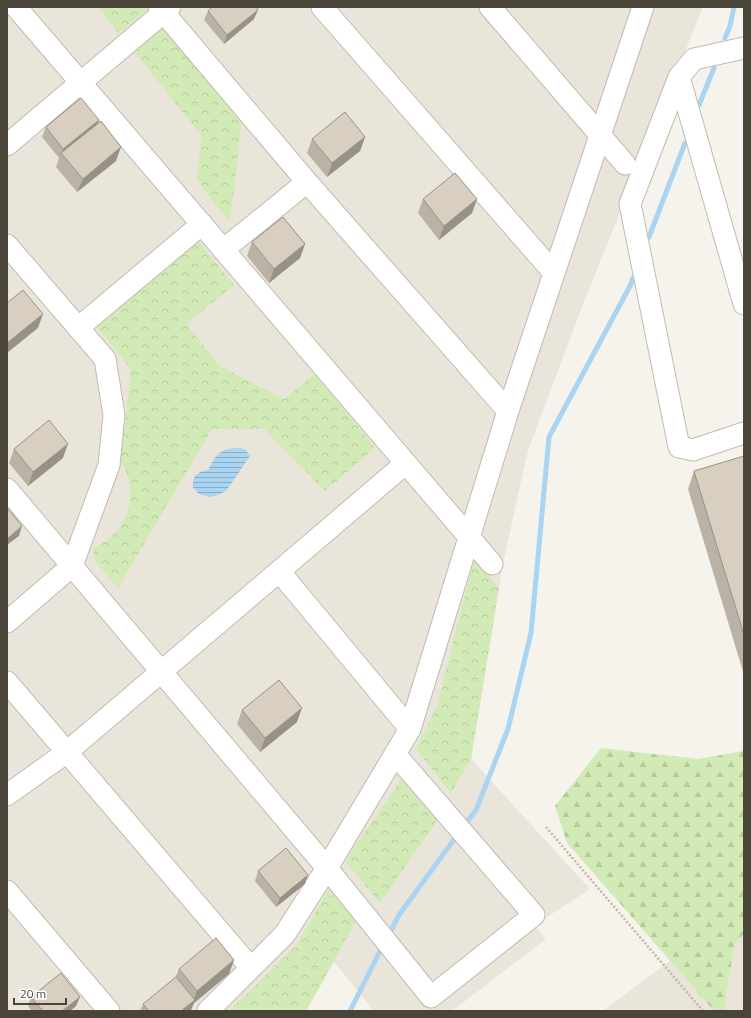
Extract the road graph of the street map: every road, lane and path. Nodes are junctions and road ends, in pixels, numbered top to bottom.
1 (16, 7) edge
2 (322, 7) edge
3 (490, 7) edge
4 (643, 7) edge
5 (164, 9) edge
6 (744, 48) edge
7 (679, 77) junction
8 (81, 83) junction
9 (600, 137) junction
10 (7, 145) edge
11 (625, 164) dead end
12 (307, 182) junction
13 (202, 224) junction
14 (7, 245) edge
15 (224, 250) junction
16 (554, 273) junction
17 (744, 304) edge
18 (78, 328) junction
19 (508, 411) junction
20 (744, 433) edge
21 (406, 463) junction
22 (7, 489) edge
23 (470, 538) junction
24 (492, 564) dead end
25 (72, 566) junction
26 (279, 571) junction
27 (7, 622) edge
28 (161, 671) junction
29 (7, 682) edge
30 (410, 729) junction
31 (67, 752) junction
32 (395, 754) junction
33 (7, 794) edge
34 (546, 828) dead end
35 (327, 868) junction
36 (7, 891) edge
37 (251, 968) junction
38 (109, 1011) edge
39 (208, 1011) edge
40 (703, 1011) edge

1 - 8 street
2 - 16 street
3 - 9 street
4 - 9 street
5 - 8 street
5 - 12 street
6 - 7 street
7 - 17 street
7 - 20 street
8 - 10 street
8 - 13 street
9 - 11 street
9 - 16 street
12 - 15 street
12 - 19 street
13 - 15 street
13 - 18 street
14 - 18 street
15 - 21 street
16 - 19 street
18 - 25 street
19 - 23 street
21 - 23 street
21 - 26 street
22 - 25 street
23 - 24 street
23 - 30 street
25 - 27 street
25 - 28 street
26 - 28 street
26 - 30 street
28 - 31 street
28 - 35 street
29 - 31 street
30 - 32 street
31 - 33 street
31 - 37 street
32 - 35 street
32 - 35 street
34 - 40 path
35 - 37 street
36 - 38 street
37 - 39 street

